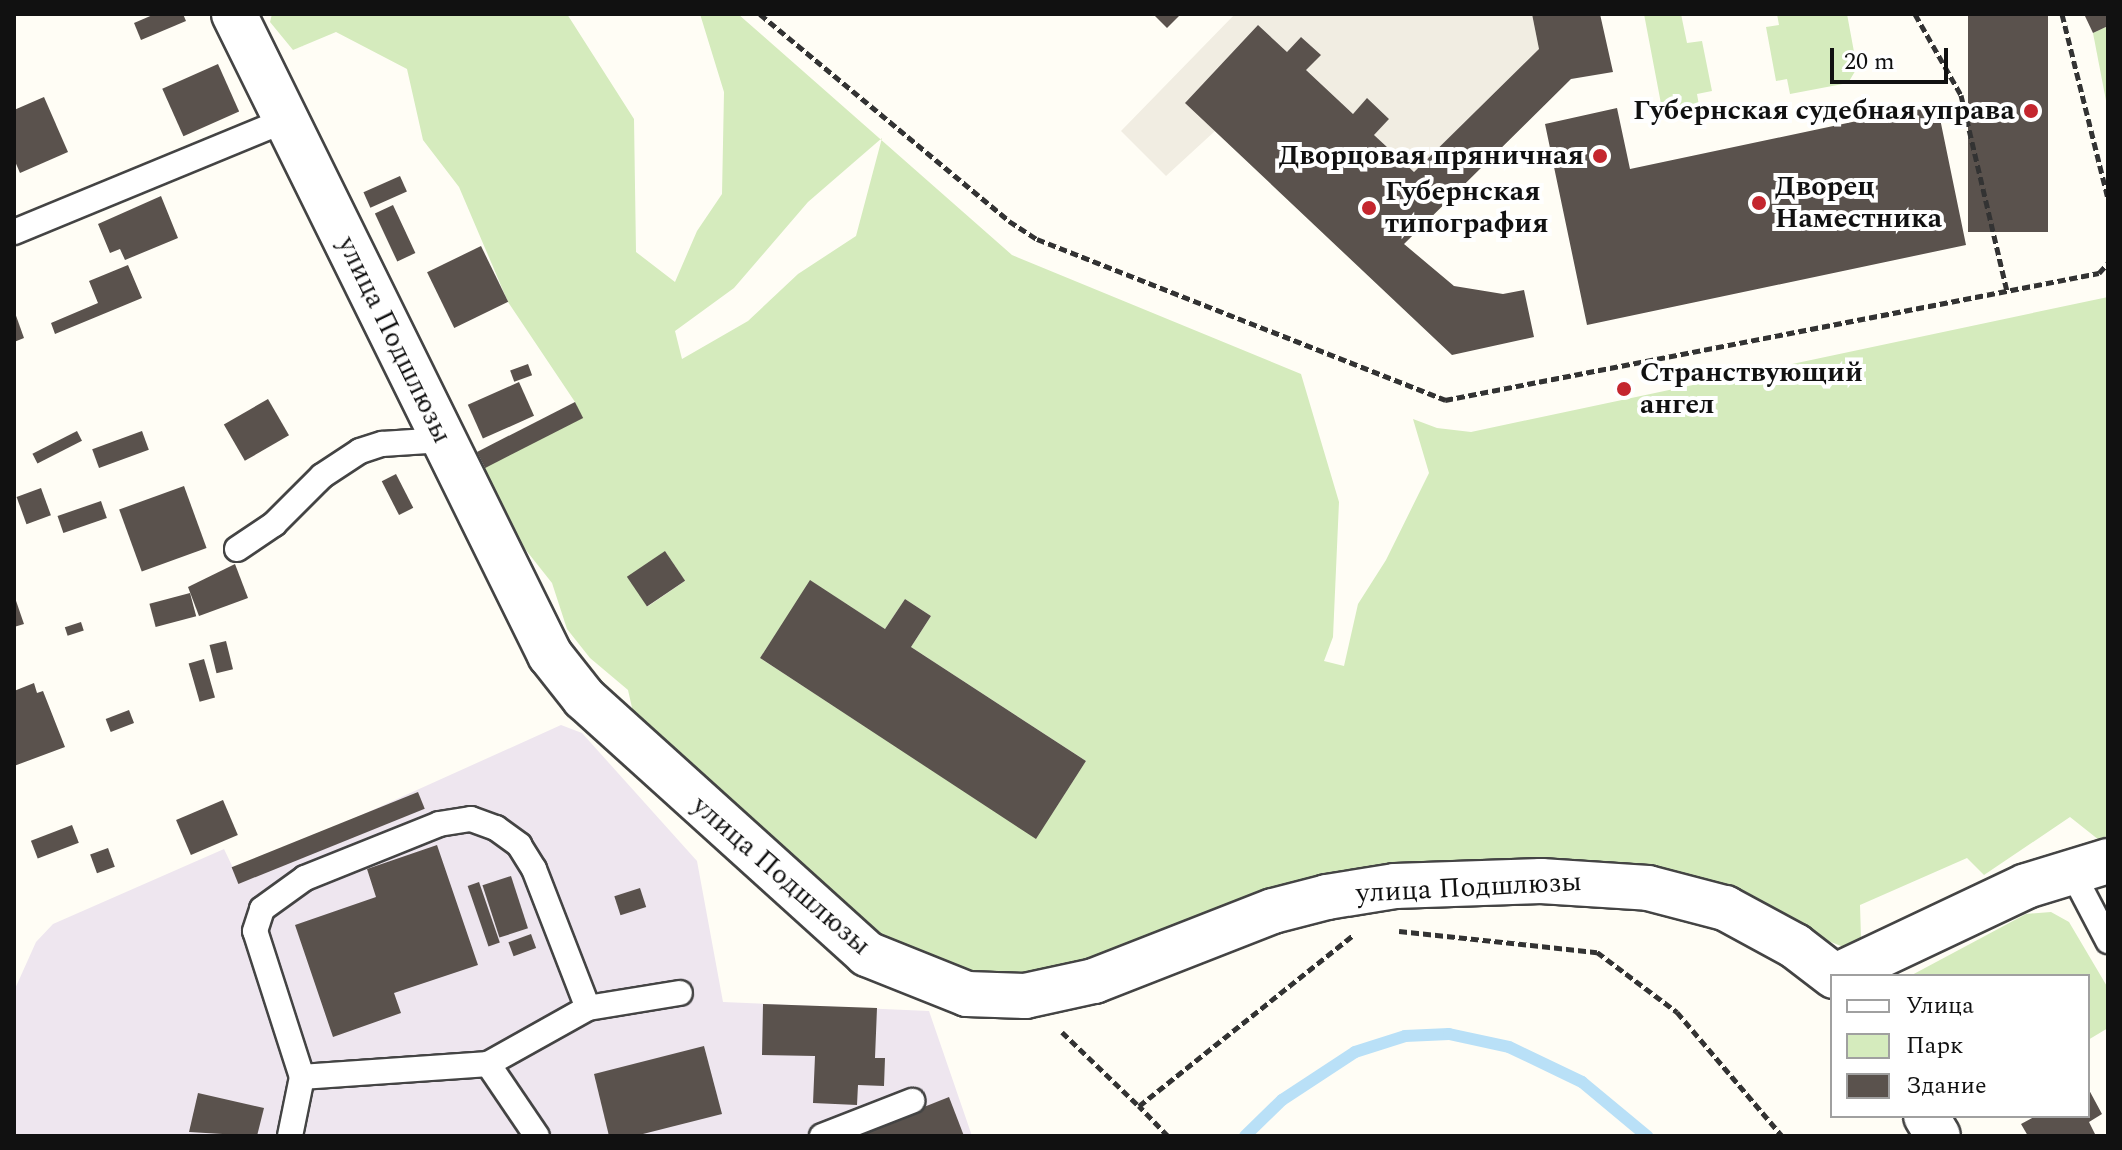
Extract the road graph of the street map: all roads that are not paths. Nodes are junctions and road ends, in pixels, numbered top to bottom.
1 (234, 14) edge
2 (286, 120) junction
3 (14, 232) edge
4 (443, 440) junction
5 (237, 549) dead end
6 (2090, 866) edge
7 (2108, 941) edge
8 (1832, 974) edge
9 (1839, 974) edge
10 (680, 993) dead end
11 (588, 1008) junction
12 (488, 1064) junction
13 (302, 1077) junction
14 (912, 1101) dead end
15 (1927, 1118) edge
16 (290, 1136) edge
17 (537, 1136) edge
18 (822, 1136) edge
19 (1938, 1136) edge

1 - 2 street, улица Подшлюзы
2 - 3 lane
2 - 4 street, улица Подшлюзы
4 - 5 lane
4 - 8 street, улица Подшлюзы
6 - 7 lane
6 - 9 street
10 - 11 lane
11 - 12 lane
11 - 13 lane
12 - 13 lane
12 - 17 lane
13 - 16 lane
14 - 18 lane
15 - 19 street

